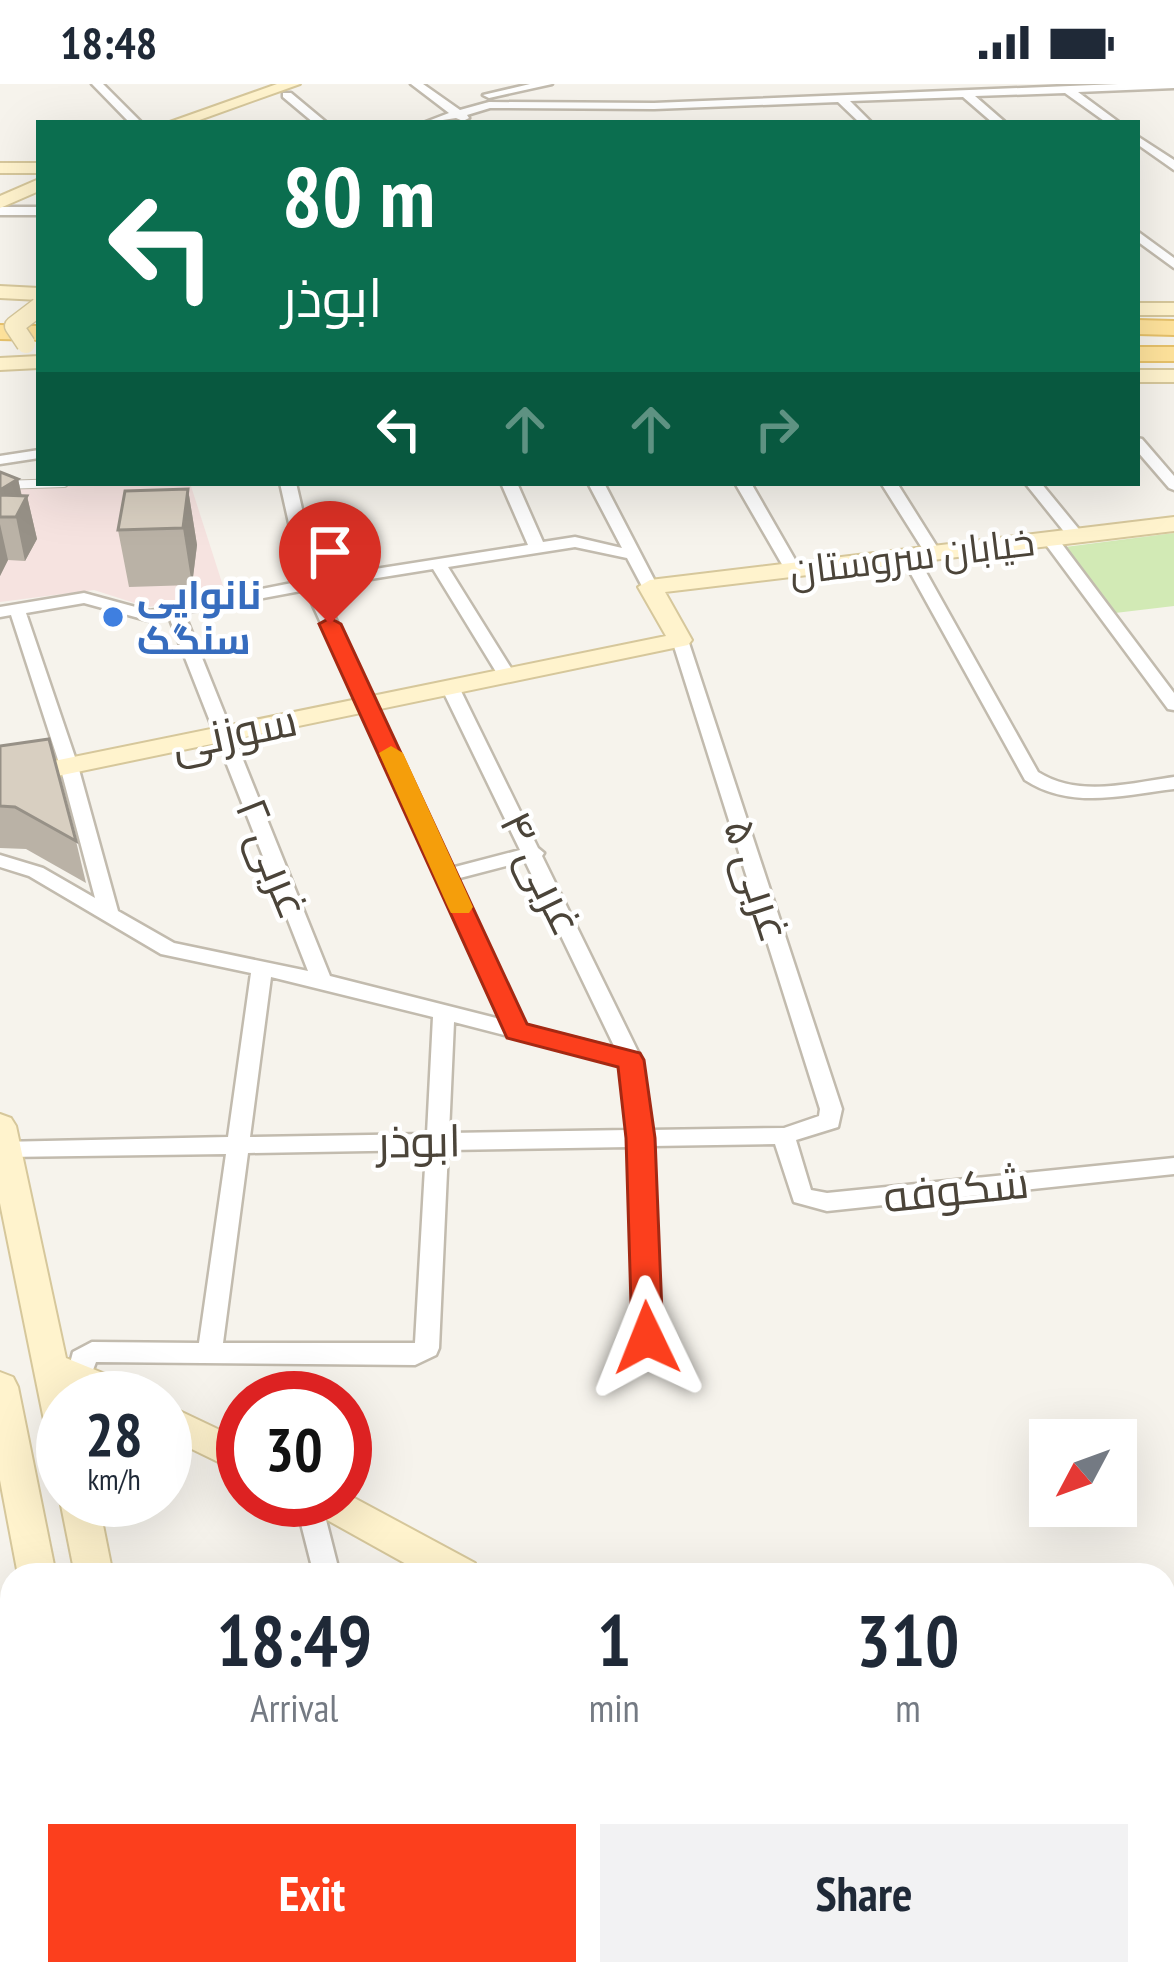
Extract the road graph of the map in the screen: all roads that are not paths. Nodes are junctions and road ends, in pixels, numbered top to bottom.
1 (98, 84) edge
2 (319, 84) edge
3 (416, 84) edge
4 (547, 84) edge
5 (647, 84) edge
6 (776, 84) edge
7 (881, 84) edge
8 (1174, 85) edge
9 (1109, 87) edge
10 (283, 88) edge
11 (1010, 88) edge
12 (1070, 91) junction
13 (966, 94) junction
14 (489, 95) edge
15 (888, 97) junction
16 (841, 99) junction
17 (783, 101) junction
18 (688, 104) junction
19 (572, 106) junction
20 (654, 106) junction
21 (463, 119) edge
22 (133, 120) edge
23 (184, 120) edge
24 (213, 120) edge
25 (318, 120) edge
26 (588, 120) edge
27 (707, 120) edge
28 (863, 120) edge
29 (996, 120) edge
30 (1110, 120) edge
31 (1140, 141) edge
32 (4, 164) edge
33 (1174, 166) edge
34 (36, 169) edge
35 (36, 172) edge
36 (36, 186) edge
37 (0, 190) edge
38 (0, 207) edge
39 (36, 213) edge
40 (1140, 238) edge
41 (1174, 264) edge
42 (36, 309) edge
43 (1140, 309) edge
44 (1174, 310) edge
45 (0, 321) edge
46 (36, 322) edge
47 (1140, 327) edge
48 (1174, 328) edge
49 (0, 332) edge
50 (36, 344) edge
51 (0, 350) edge
52 (1140, 354) edge
53 (1174, 354) edge
54 (36, 362) edge
55 (0, 364) edge
56 (1140, 376) edge
57 (1174, 376) edge
58 (1140, 445) edge
59 (36, 454) edge
60 (0, 460) edge
61 (36, 483) edge
62 (0, 484) edge
63 (1174, 484) edge
64 (288, 486) edge
65 (510, 486) edge
66 (598, 486) edge
67 (745, 486) edge
68 (890, 486) edge
69 (1035, 486) edge
70 (1174, 524) edge
71 (1076, 536) junction
72 (1050, 539) junction
73 (537, 547) junction
74 (921, 554) junction
75 (633, 555) junction
76 (439, 566) junction
77 (793, 570) junction
78 (311, 584) junction
79 (650, 587) junction
80 (9, 610) edge
81 (175, 612) junction
82 (680, 640) junction
83 (506, 676) junction
84 (450, 687) junction
85 (369, 704) junction
86 (1174, 705) edge
87 (224, 734) junction
88 (69, 766) junction
89 (0, 780) edge
90 (1174, 783) edge
91 (534, 853) junction
92 (0, 861) edge
93 (446, 875) junction
94 (109, 913) junction
95 (262, 969) junction
96 (322, 981) junction
97 (444, 1013) junction
98 (516, 1031) junction
99 (631, 1060) junction
100 (830, 1121) joint
101 (784, 1136) junction
102 (2, 1137) edge
103 (640, 1138) junction
104 (439, 1140) junction
105 (238, 1144) junction
106 (1174, 1166) edge
107 (647, 1338) dead end
108 (210, 1351) junction
109 (63, 1371) edge
110 (66, 1371) edge
111 (0, 1388) edge
112 (10, 1500) edge
113 (372, 1526) edge
114 (84, 1527) edge
115 (315, 1527) edge
116 (33, 1563) edge
117 (92, 1563) edge
118 (324, 1563) edge
119 (439, 1563) edge

1 - 22 street
2 - 10 street
3 - 21 street
4 - 14 street
5 - 20 street
6 - 17 street
7 - 15 street
8 - 9 street
9 - 12 street
10 - 23 street
10 - 24 street
10 - 25 street
11 - 12 street
11 - 13 street
12 - 30 street
13 - 15 street
13 - 29 street
14 - 19 street
14 - 21 street
15 - 16 street
16 - 17 street
16 - 28 street
17 - 18 street
18 - 20 street
18 - 27 street
19 - 20 street
19 - 26 street
31 - 33 street
32 - 34 street
35 - 37 street
36 - 38 street
38 - 39 street
40 - 41 street
42 - 50 street, bridge
43 - 44 street
45 - 46 main road
47 - 48 main road
49 - 50 main road
50 - 51 street
52 - 53 main road
54 - 55 street
56 - 57 street
58 - 63 street
59 - 60 street
61 - 62 lane
64 - 78 street
65 - 73 street
66 - 75 street
67 - 77 street
68 - 74 street
69 - 71 street
70 - 71 street, خیابان سروستان
71 - 72 street, خیابان سروستان
72 - 74 street, خیابان سروستان
72 - 86 street
73 - 75 street
73 - 76 street
74 - 77 street, خیابان سروستان
74 - 90 street
75 - 79 street
76 - 78 street
76 - 83 street
77 - 79 street, خیابان سروستان
78 - 81 street
78 - 85 street
79 - 82 street
80 - 81 street
80 - 88 street
81 - 87 street, غربی ۲
82 - 83 street, سوزنی
82 - 100 street, غربی ۵
83 - 84 street, سوزنی
84 - 85 street, سوزنی
84 - 91 street, غربی ۴
85 - 87 street, سوزنی
85 - 93 street
87 - 88 street, سوزنی
87 - 96 street, غربی ۲
88 - 89 street, سوزنی
88 - 94 street
91 - 93 street
91 - 99 street, غربی ۴
92 - 94 street
93 - 98 street
94 - 95 street
95 - 96 street
95 - 105 street
96 - 97 street
97 - 98 street
97 - 104 street
98 - 99 street
99 - 103 street, غربی ۴
100 - 101 street, ابوذر
101 - 103 street, ابوذر
101 - 106 street, شکوفه
102 - 105 street, ابوذر
102 - 109 street
103 - 104 street, ابوذر
103 - 107 street, غربی ۴
104 - 105 street, ابوذر
104 - 108 street
105 - 108 street
108 - 110 street
111 - 112 street
112 - 116 street
113 - 119 street
114 - 117 street
115 - 118 street

